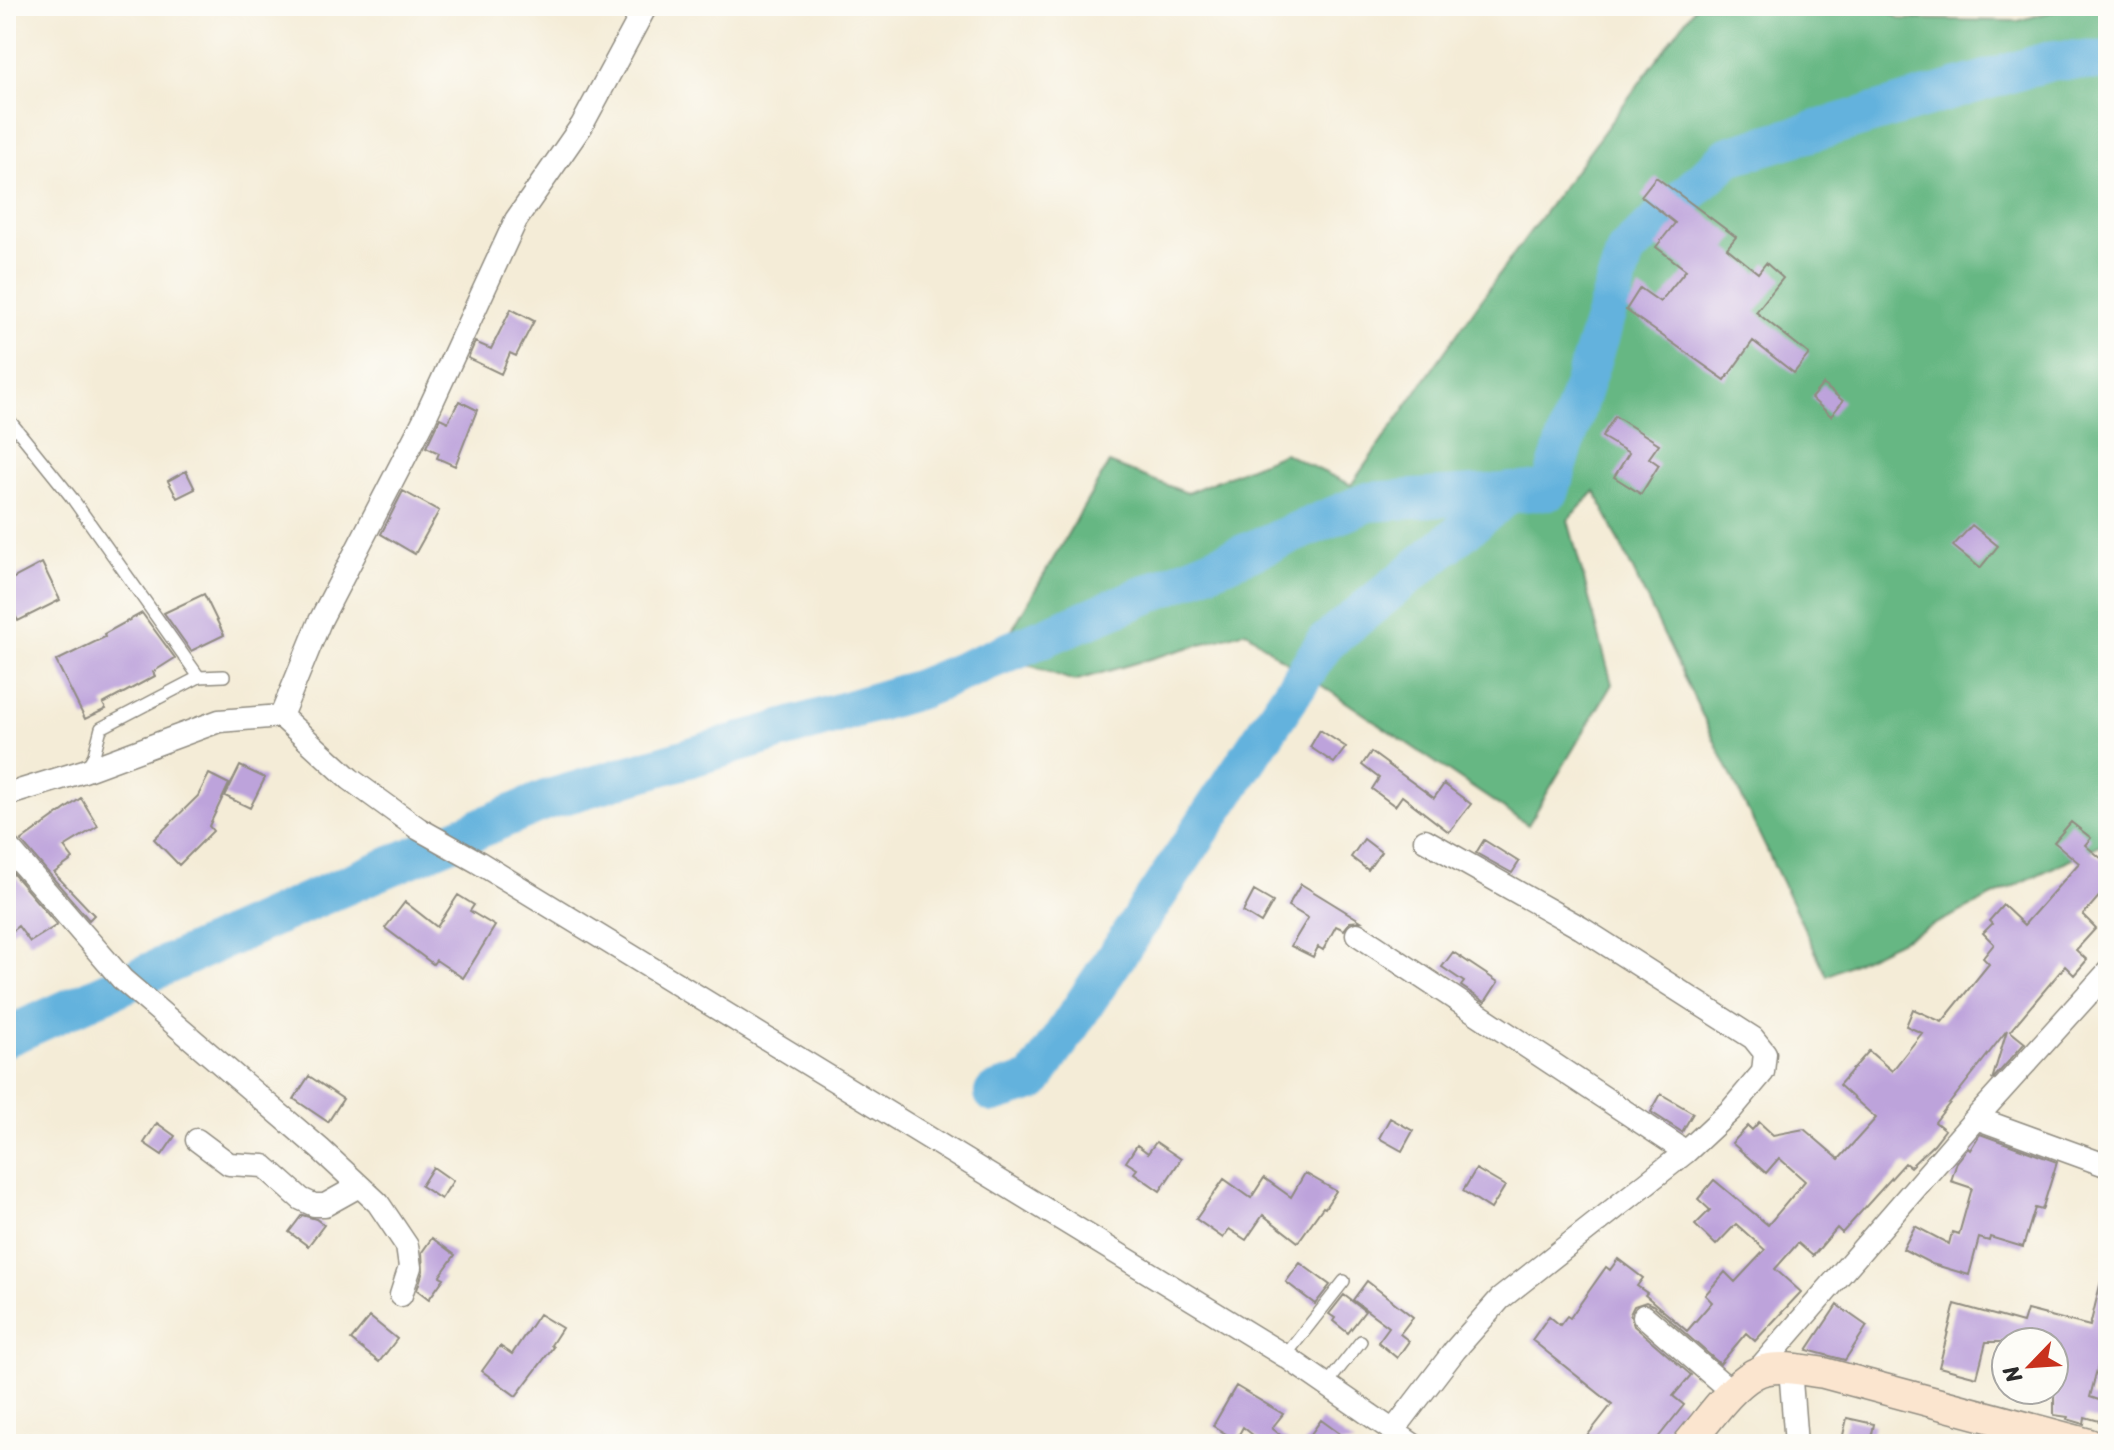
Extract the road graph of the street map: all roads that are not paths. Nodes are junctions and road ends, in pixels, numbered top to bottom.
1 (646, 6) edge
2 (6, 416) edge
3 (224, 676) dead end
4 (199, 677) junction
5 (281, 716) junction
6 (84, 771) junction
7 (6, 795) edge
8 (1425, 840) dead end
9 (6, 845) edge
10 (1357, 934) dead end
11 (2108, 972) edge
12 (1976, 1118) junction
13 (197, 1140) dead end
14 (1686, 1152) junction
15 (2108, 1166) edge
16 (359, 1186) junction
17 (1344, 1281) dead end
18 (401, 1295) dead end
19 (1644, 1316) dead end
20 (1361, 1341) dead end
21 (1285, 1356) junction
22 (1790, 1368) junction
23 (1756, 1372) junction
24 (1327, 1384) junction
25 (1732, 1392) junction
26 (1393, 1431) junction
27 (1412, 1444) edge
28 (1688, 1444) edge
29 (1796, 1444) edge
30 (2089, 1444) edge

1 - 5 street
2 - 4 lane
3 - 4 lane
4 - 6 lane
5 - 6 street
5 - 21 street
6 - 7 street
8 - 14 street
9 - 16 street
10 - 14 street
11 - 12 street
12 - 15 street
12 - 23 street
13 - 16 street
14 - 26 street
16 - 18 street
17 - 21 lane
19 - 25 street
20 - 24 lane
21 - 24 street
22 - 23 street
22 - 29 street
22 - 30 street
23 - 25 street
24 - 26 street
25 - 28 street
26 - 27 street

